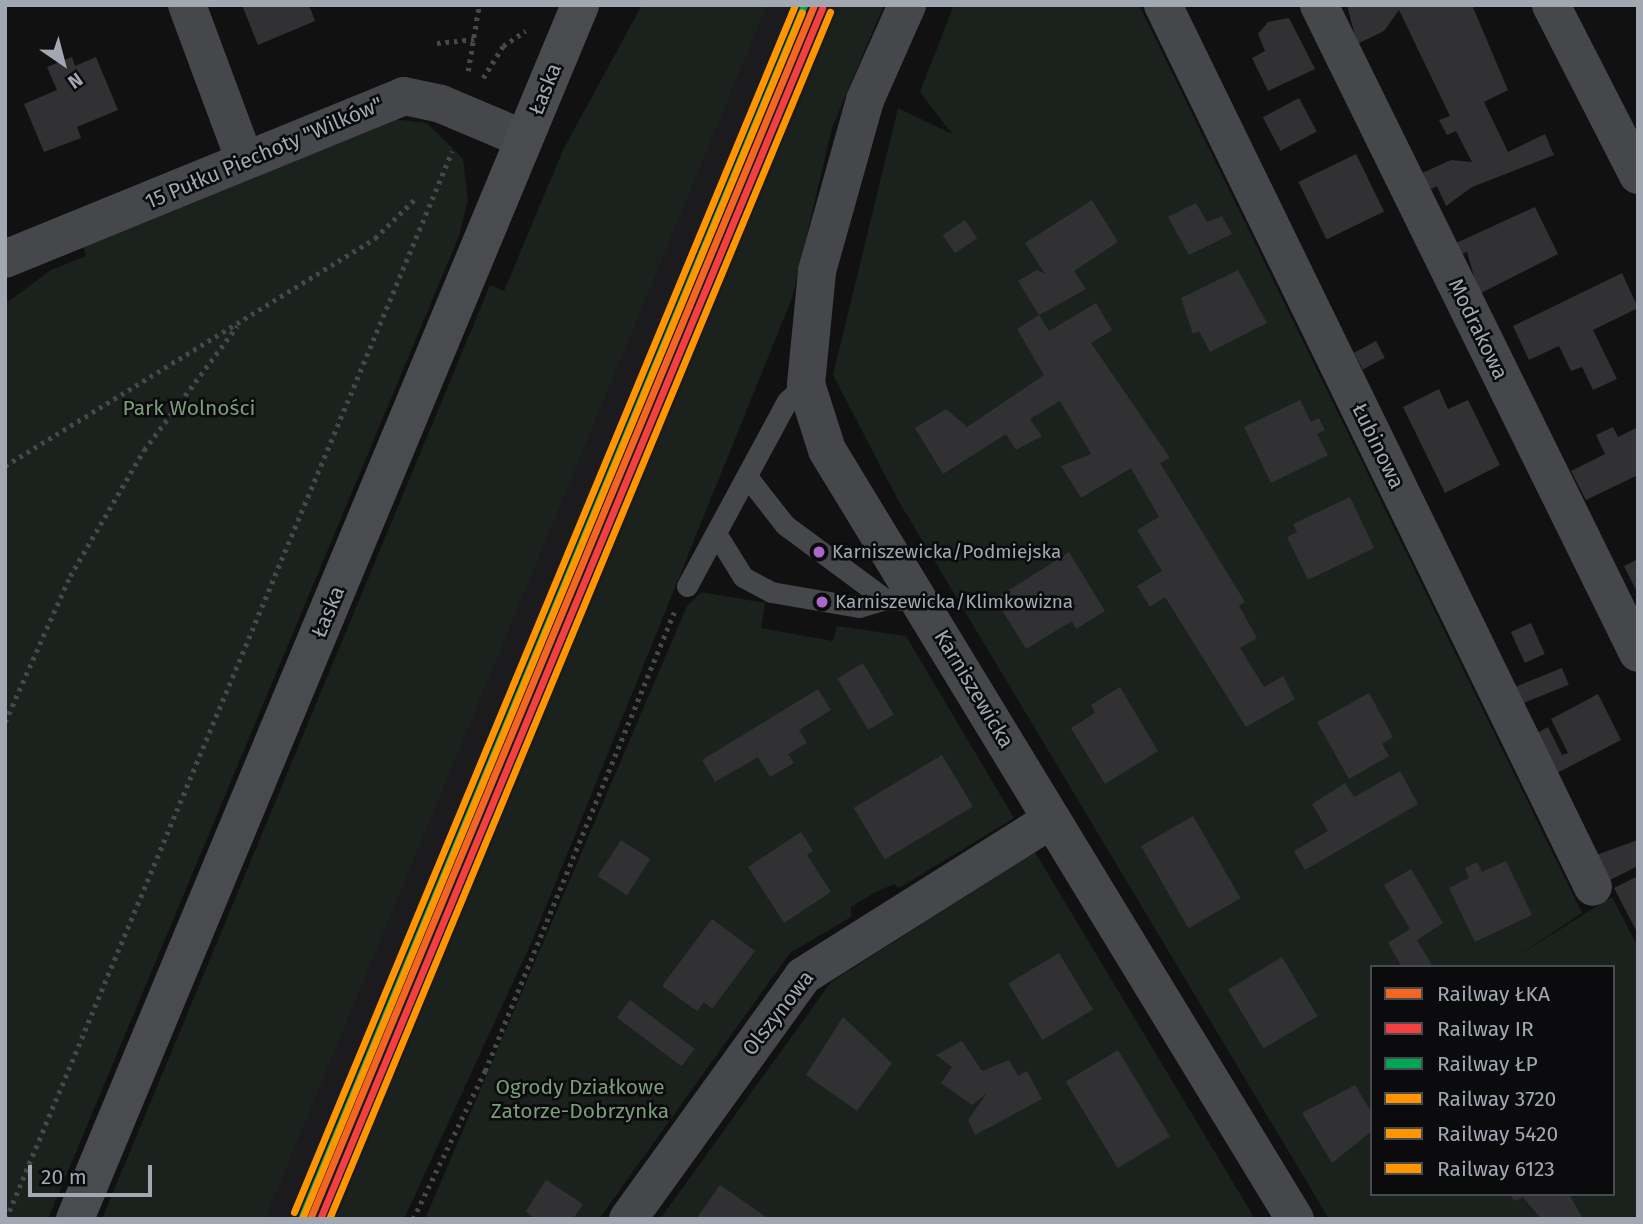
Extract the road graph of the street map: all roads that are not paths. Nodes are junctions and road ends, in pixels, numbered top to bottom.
1 (187, 5) edge
2 (580, 5) edge
3 (907, 5) edge
4 (1163, 5) edge
5 (1319, 5) edge
6 (1551, 5) edge
7 (524, 139) junction
8 (245, 161) junction
9 (1638, 175) edge
10 (7, 251) edge
11 (806, 384) junction
12 (748, 479) junction
13 (717, 535) junction
14 (687, 586) road end
15 (903, 600) junction
16 (1638, 653) edge
17 (1052, 819) junction
18 (1593, 887) dead end
19 (75, 1219) edge
20 (628, 1219) edge
21 (1295, 1219) edge

1 - 8 street
2 - 7 main road, Łaska
3 - 11 street, Karniszewicka
4 - 18 street, Łubinowa
5 - 16 street, Modrakowa
6 - 9 street
7 - 8 street, 15 Pułku Piechoty "Wilków"
7 - 19 main road, Łaska
8 - 10 street, 15 Pułku Piechoty "Wilków"
11 - 12 lane
11 - 15 street, Karniszewicka
12 - 13 lane
12 - 15 lane
13 - 14 lane
13 - 15 lane
15 - 17 street, Karniszewicka
17 - 20 street, Olszynowa
17 - 21 street, Karniszewicka

